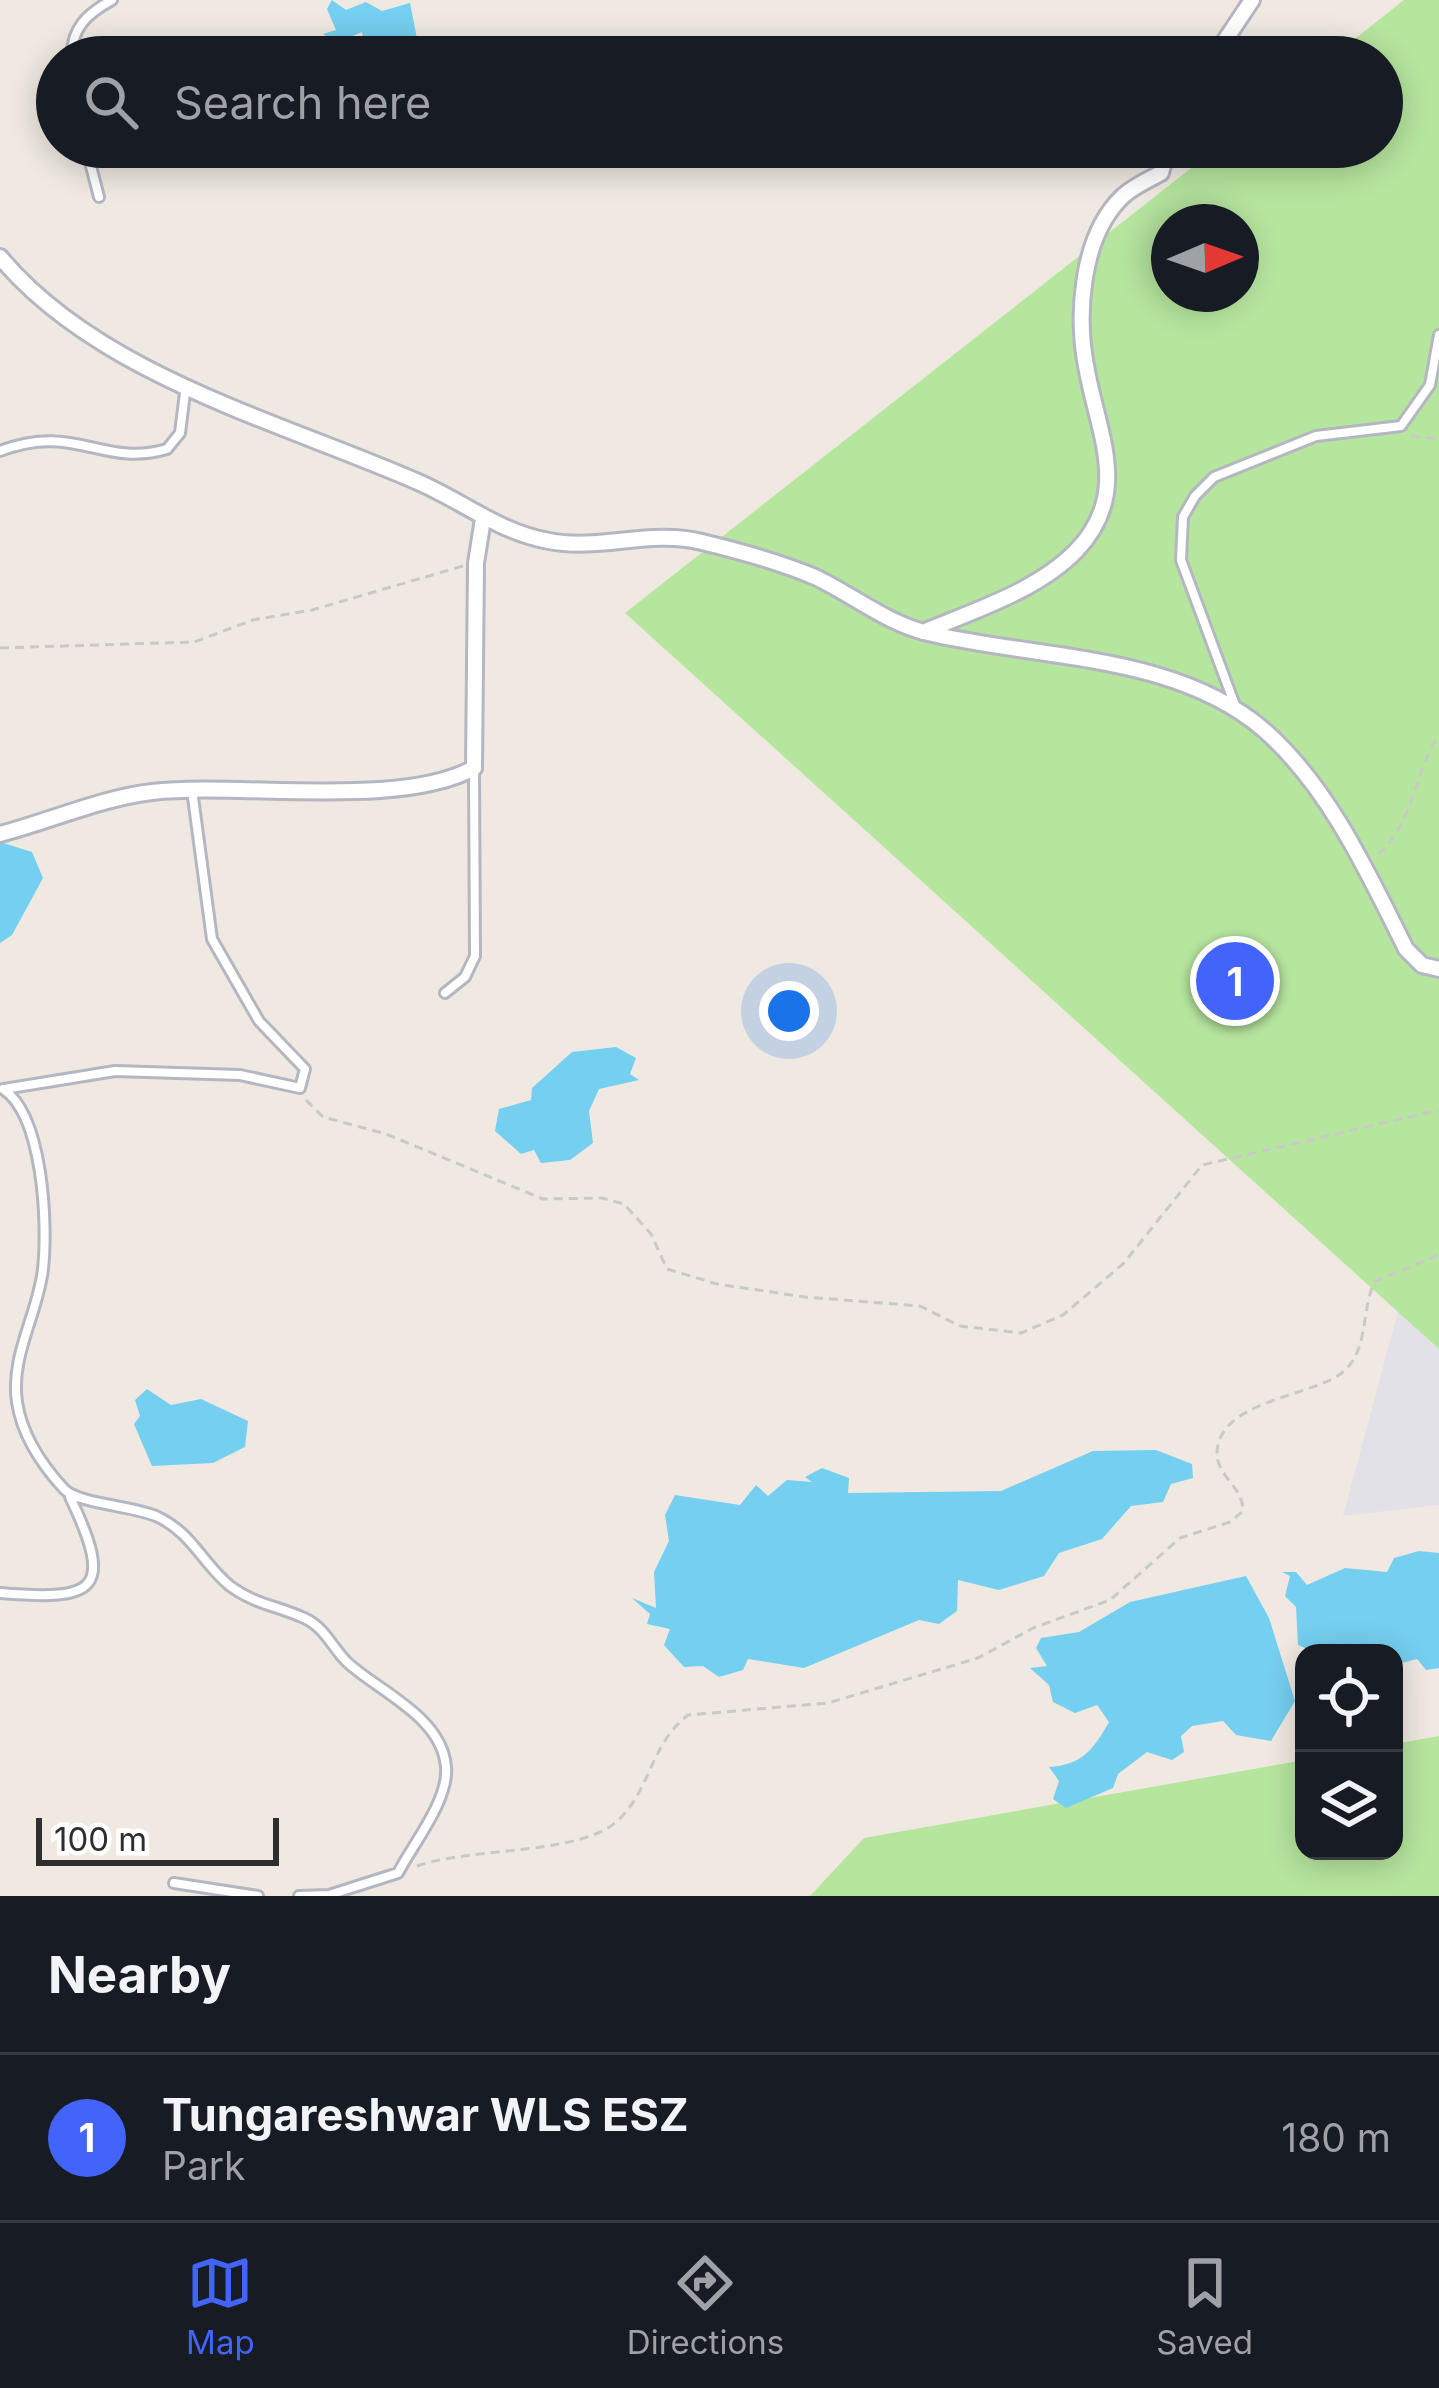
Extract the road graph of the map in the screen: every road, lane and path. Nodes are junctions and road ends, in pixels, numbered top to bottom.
1 (112, 0) edge
2 (1252, 0) edge
3 (74, 36) edge
4 (1228, 36) edge
5 (91, 168) edge
6 (1162, 168) edge
7 (99, 197) dead end
8 (0, 256) edge
9 (1439, 335) edge
10 (186, 384) junction
11 (0, 451) edge
12 (483, 519) junction
13 (476, 563) junction
14 (923, 632) junction
15 (0, 648) edge
16 (1236, 710) junction
17 (1439, 735) edge
18 (473, 768) junction
19 (191, 789) junction
20 (0, 834) edge
21 (1361, 864) junction
22 (1439, 968) edge
23 (445, 993) dead end
24 (300, 1088) junction
25 (2, 1089) edge
26 (1439, 1110) edge
27 (1439, 1255) edge
28 (70, 1496) junction
29 (0, 1593) edge
30 (398, 1874) junction
31 (174, 1883) dead end
32 (258, 1896) edge
33 (298, 1896) edge

1 - 3 lane
2 - 4 street
5 - 7 lane
6 - 14 street
8 - 10 street
9 - 16 lane
10 - 11 lane
10 - 12 street
12 - 13 street
12 - 14 street
13 - 15 path
13 - 18 street
14 - 16 street
16 - 21 street
17 - 21 path
18 - 19 street
18 - 23 lane
19 - 20 street
19 - 24 lane
21 - 22 street
24 - 25 lane
24 - 26 path
25 - 28 lane
27 - 30 path
28 - 29 lane
28 - 30 lane
30 - 33 lane
31 - 32 lane

